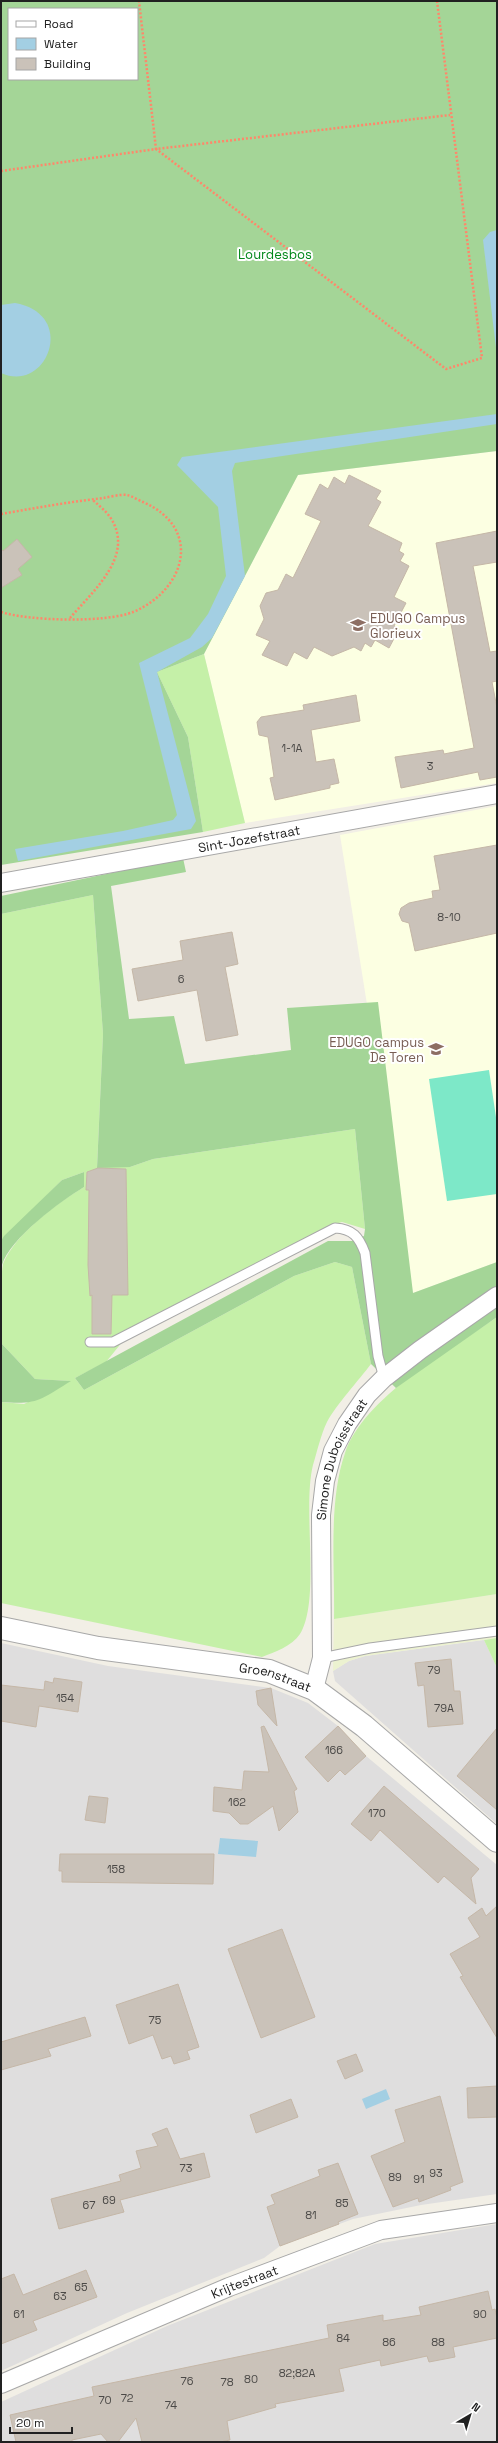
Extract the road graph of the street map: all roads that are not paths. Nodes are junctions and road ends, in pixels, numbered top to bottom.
1 (497, 794) edge
2 (1, 883) edge
3 (497, 1296) edge
4 (90, 1342) dead end
5 (384, 1378) junction
6 (1, 1628) edge
7 (497, 1631) edge
8 (322, 1658) junction
9 (314, 1689) junction
10 (497, 1841) edge
11 (497, 2213) edge
12 (1, 2384) edge

1 - 2 street, Sint-Jozefstraat
3 - 5 street, Simone Duboisstraat
4 - 5 lane
5 - 8 street, Simone Duboisstraat
6 - 9 street, Groenstraat
7 - 8 lane
8 - 9 street, Simone Duboisstraat
9 - 10 street, Groenstraat
11 - 12 street, Krijtestraat

